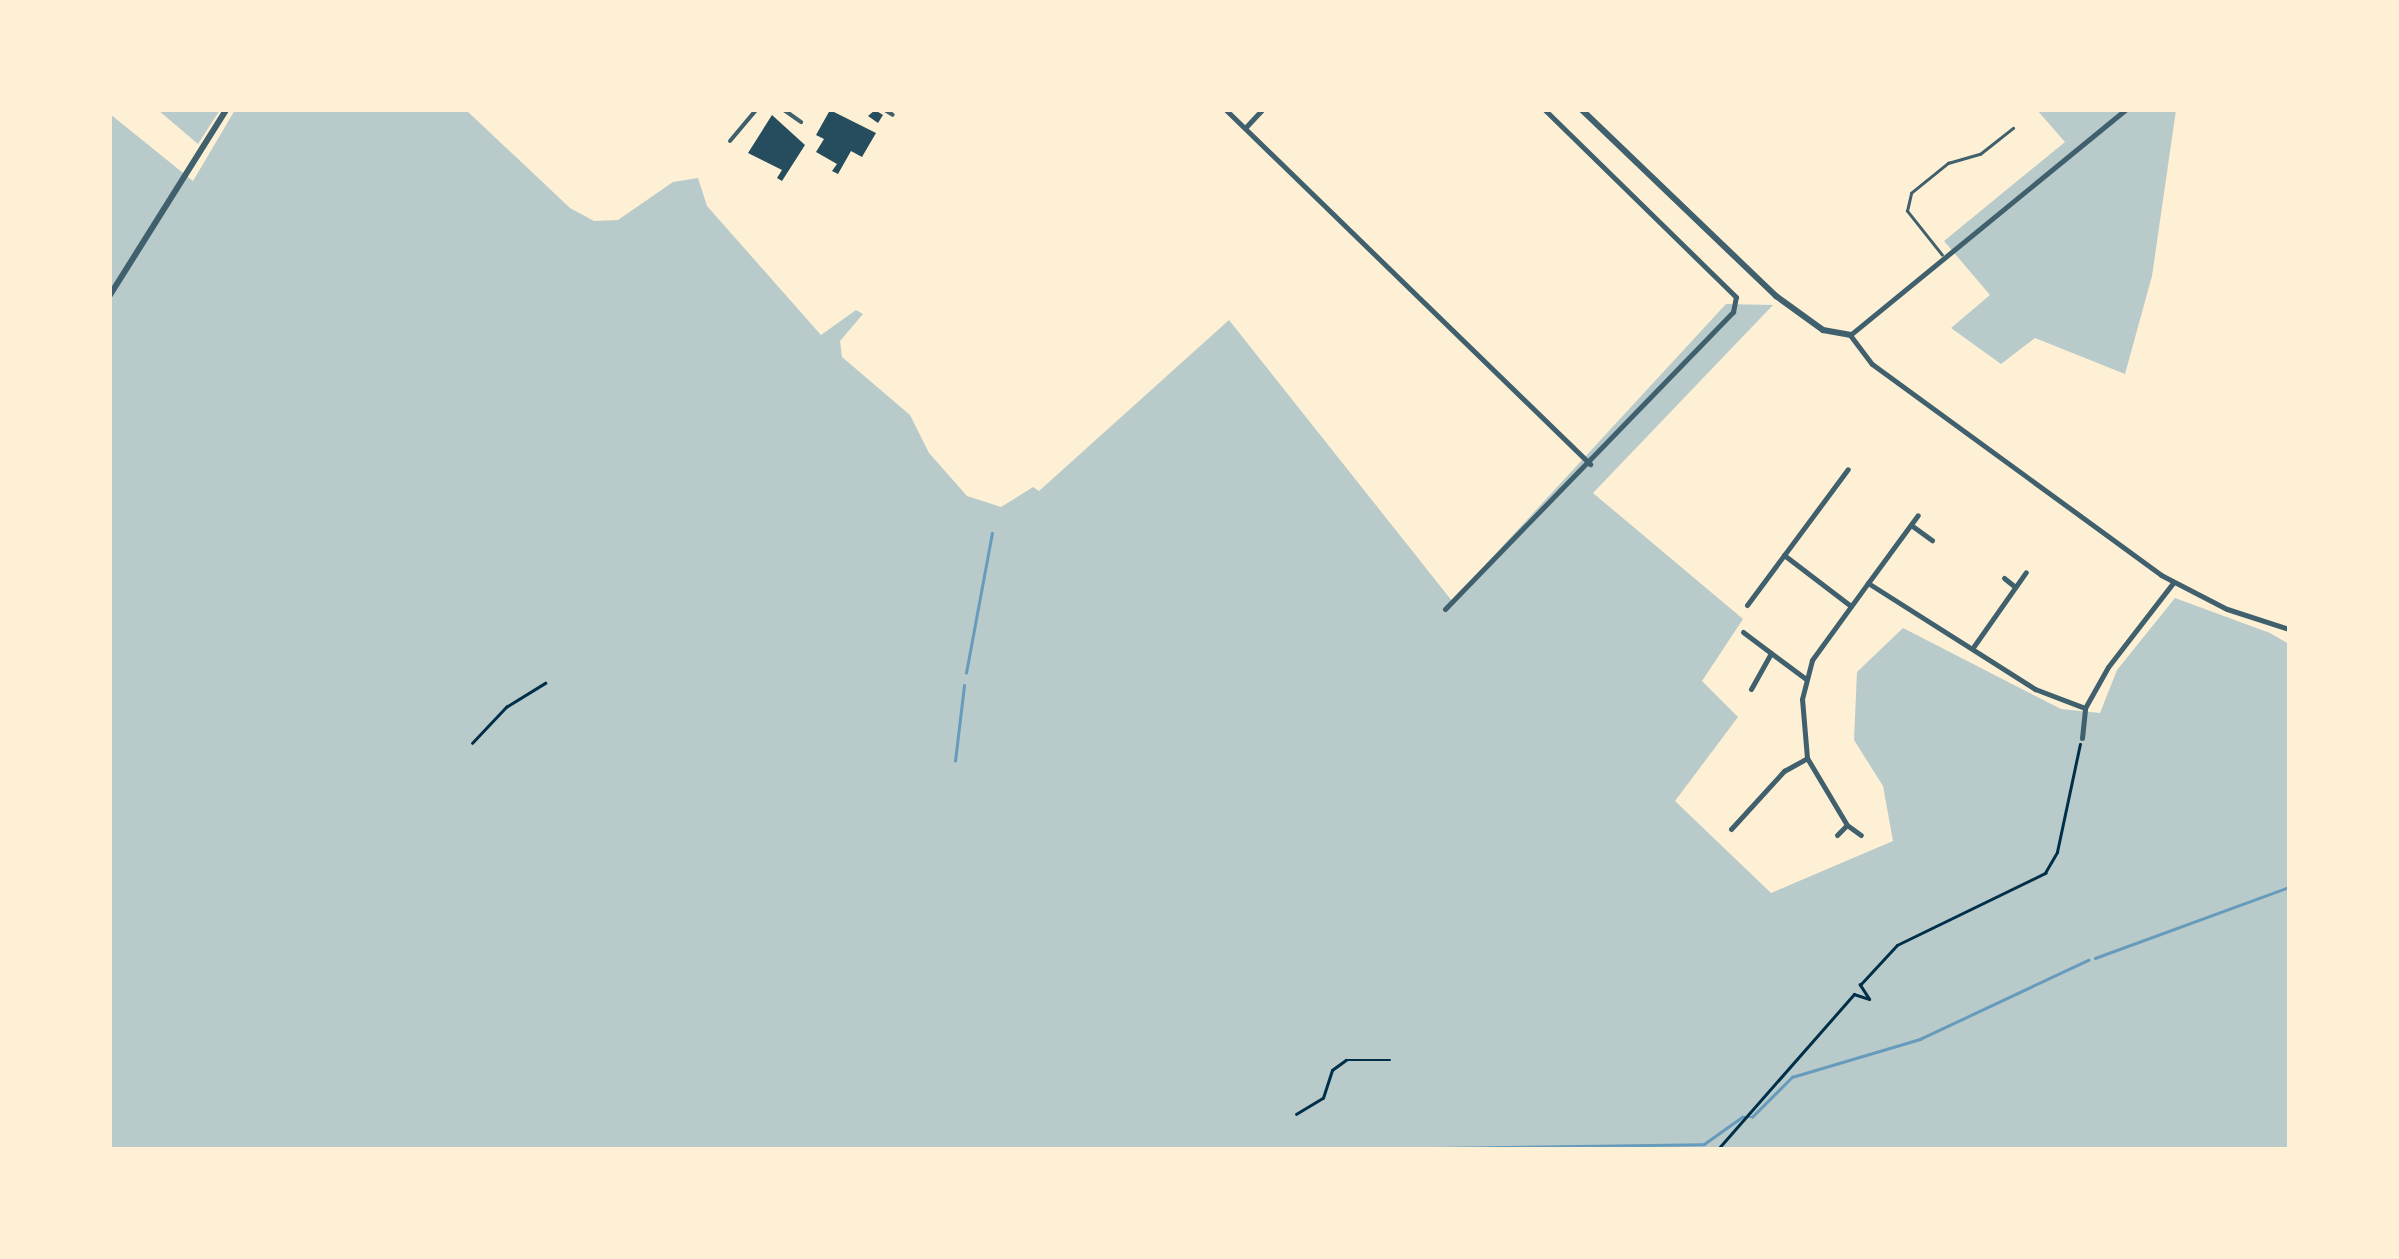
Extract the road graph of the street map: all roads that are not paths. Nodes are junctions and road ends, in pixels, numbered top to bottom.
1 (226, 110) edge
2 (756, 110) edge
3 (784, 110) edge
4 (885, 110) edge
5 (1226, 110) edge
6 (1262, 110) edge
7 (1545, 110) edge
8 (1582, 110) edge
9 (2125, 110) edge
10 (892, 114) dead end
11 (801, 122) dead end
12 (1245, 128) junction
13 (2013, 128) dead end
14 (730, 141) dead end
15 (1944, 257) junction
16 (110, 295) edge
17 (1850, 335) junction
18 (1590, 464) junction
19 (1848, 469) dead end
20 (1918, 515) dead end
21 (1912, 525) junction
22 (1932, 540) dead end
23 (1784, 555) junction
24 (2026, 572) dead end
25 (2004, 578) dead end
26 (1868, 583) junction
27 (2174, 583) junction
28 (2014, 586) junction
29 (1747, 605) dead end
30 (1851, 606) junction
31 (1445, 609) dead end
32 (2289, 630) edge
33 (1743, 632) dead end
34 (1974, 646) junction
35 (1772, 653) junction
36 (1806, 679) junction
37 (1750, 689) dead end
38 (2085, 708) junction
39 (2082, 738) road end
40 (1807, 758) junction
41 (1847, 825) junction
42 (1731, 829) dead end
43 (1837, 835) dead end
44 (1862, 835) dead end

1 - 16 street
2 - 14 street
3 - 11 street
4 - 10 street
5 - 12 street
6 - 12 street
7 - 18 street
8 - 17 street
9 - 15 street
12 - 18 street
13 - 15 lane
15 - 17 street
17 - 27 street
18 - 31 street
19 - 23 street
20 - 21 street
21 - 22 street
21 - 26 street
23 - 29 street
23 - 30 street
24 - 28 street
25 - 28 street
26 - 30 street
26 - 34 street
27 - 32 street
27 - 38 street
28 - 34 street
30 - 36 street
33 - 35 street
34 - 38 street
35 - 36 street
35 - 37 street
36 - 40 street
38 - 39 street
40 - 41 street
40 - 42 street
41 - 43 street
41 - 44 street

